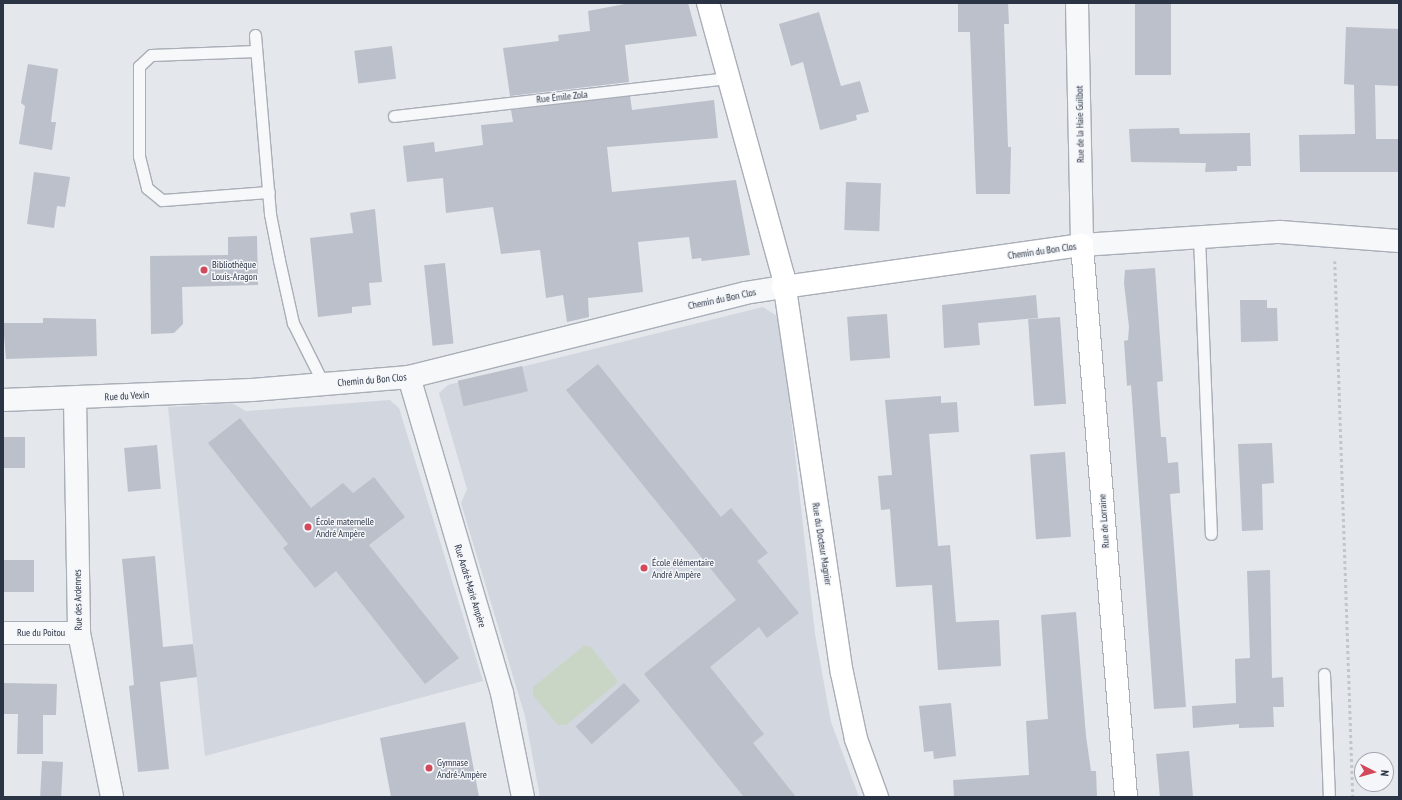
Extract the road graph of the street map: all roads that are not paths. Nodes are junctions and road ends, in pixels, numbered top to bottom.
1 (708, 3) edge
2 (1077, 3) edge
3 (255, 35) dead end
4 (256, 51) junction
5 (729, 78) junction
6 (394, 116) dead end
7 (269, 192) junction
8 (1198, 237) junction
9 (1399, 241) edge
10 (1082, 245) junction
11 (783, 287) junction
12 (409, 377) junction
13 (324, 385) junction
14 (252, 390) joint
15 (75, 399) junction
16 (3, 400) edge
17 (1211, 534) dead end
18 (3, 633) edge
19 (79, 633) junction
20 (1324, 674) dead end
21 (112, 797) edge
22 (523, 797) edge
23 (877, 797) edge
24 (1126, 797) edge
25 (1329, 797) edge

1 - 5 street
2 - 10 street, Rue de la Haie Guilbot
3 - 4 lane
4 - 7 lane
4 - 7 lane
5 - 6 lane, Rue Émile Zola
5 - 11 street
7 - 13 lane
8 - 9 street, Chemin du Bon Clos
8 - 10 street, Chemin du Bon Clos
8 - 17 lane
10 - 11 street, Chemin du Bon Clos
10 - 24 street, Rue de Lorraine
11 - 12 street, Chemin du Bon Clos
11 - 23 street, Rue du Docteur Magnier
12 - 13 street, Chemin du Bon Clos
12 - 22 street, Rue André-Marie Ampère
13 - 14 street, Chemin du Bon Clos
14 - 15 street, Rue du Vexin
15 - 16 street, Rue du Vexin
15 - 19 street, Rue des Ardennes
18 - 19 street, Rue du Poitou
19 - 21 street, Rue des Ardennes
20 - 25 lane

